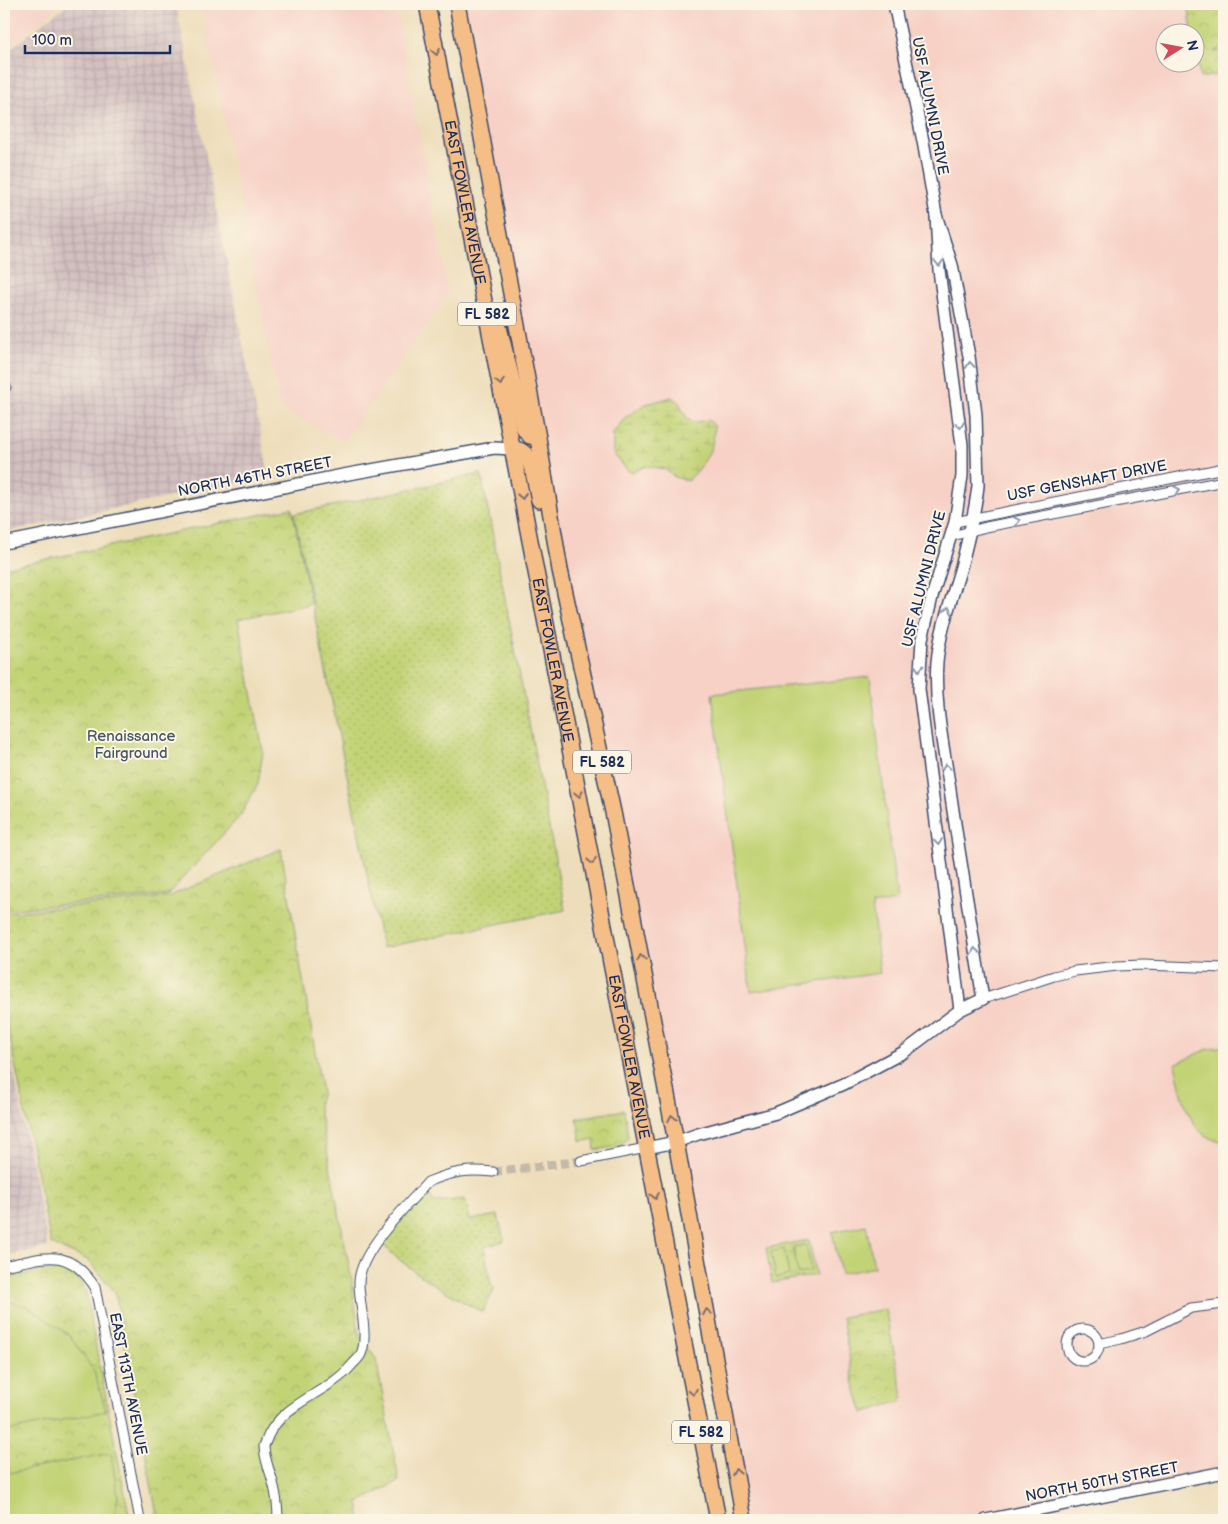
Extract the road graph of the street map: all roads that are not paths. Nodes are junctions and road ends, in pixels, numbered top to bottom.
1 (427, 4) edge
2 (457, 4) edge
3 (894, 4) edge
4 (936, 215) junction
5 (483, 293) junction
6 (538, 438) junction
7 (512, 449) junction
8 (1224, 468) edge
9 (1224, 481) edge
10 (972, 518) junction
11 (955, 522) junction
12 (970, 531) junction
13 (952, 536) junction
14 (4, 542) edge
15 (560, 570) junction
16 (1224, 968) edge
17 (982, 1000) junction
18 (960, 1010) junction
19 (676, 1142) junction
20 (646, 1148) junction
21 (581, 1162) tunnel mouth
22 (493, 1172) tunnel mouth
23 (4, 1266) edge
24 (1224, 1304) edge
25 (1099, 1344) dead end
26 (1224, 1472) edge
27 (140, 1520) edge
28 (278, 1520) edge
29 (718, 1520) edge
30 (744, 1520) edge
31 (986, 1520) edge

1 -> 5 main road, EAST FOWLER AVENUE / FL 582
2 - 6 main road, EAST FOWLER AVENUE / FL 582
3 - 4 street, USF ALUMNI DRIVE
10 -> 4 street, USF ALUMNI DRIVE
4 -> 11 street, USF ALUMNI DRIVE
5 - 6 main road
5 -> 7 main road, EAST FOWLER AVENUE / FL 582
6 - 15 main road, EAST FOWLER AVENUE / FL 582
7 - 14 street, NORTH 46TH STREET
7 - 15 main road
7 -> 20 main road, EAST FOWLER AVENUE / FL 582
8 - 10 street, USF GENSHAFT DRIVE
12 -> 9 street, USF GENSHAFT DRIVE
10 - 11 street, USF GENSHAFT DRIVE
10 - 12 street, USF ALUMNI DRIVE
11 - 13 street, USF ALUMNI DRIVE
12 - 13 street, USF GENSHAFT DRIVE
17 -> 12 street, USF ALUMNI DRIVE
13 -> 18 street, USF ALUMNI DRIVE
19 -> 15 main road, EAST FOWLER AVENUE / FL 582
16 - 17 street
17 - 18 street
18 - 19 street
19 - 20 street
30 -> 19 main road, EAST FOWLER AVENUE / FL 582
20 - 21 street
20 -> 29 main road, EAST FOWLER AVENUE / FL 582
22 - 28 street
23 - 27 street, EAST 113TH AVENUE
24 - 25 street
26 - 31 street, NORTH 50TH STREET

